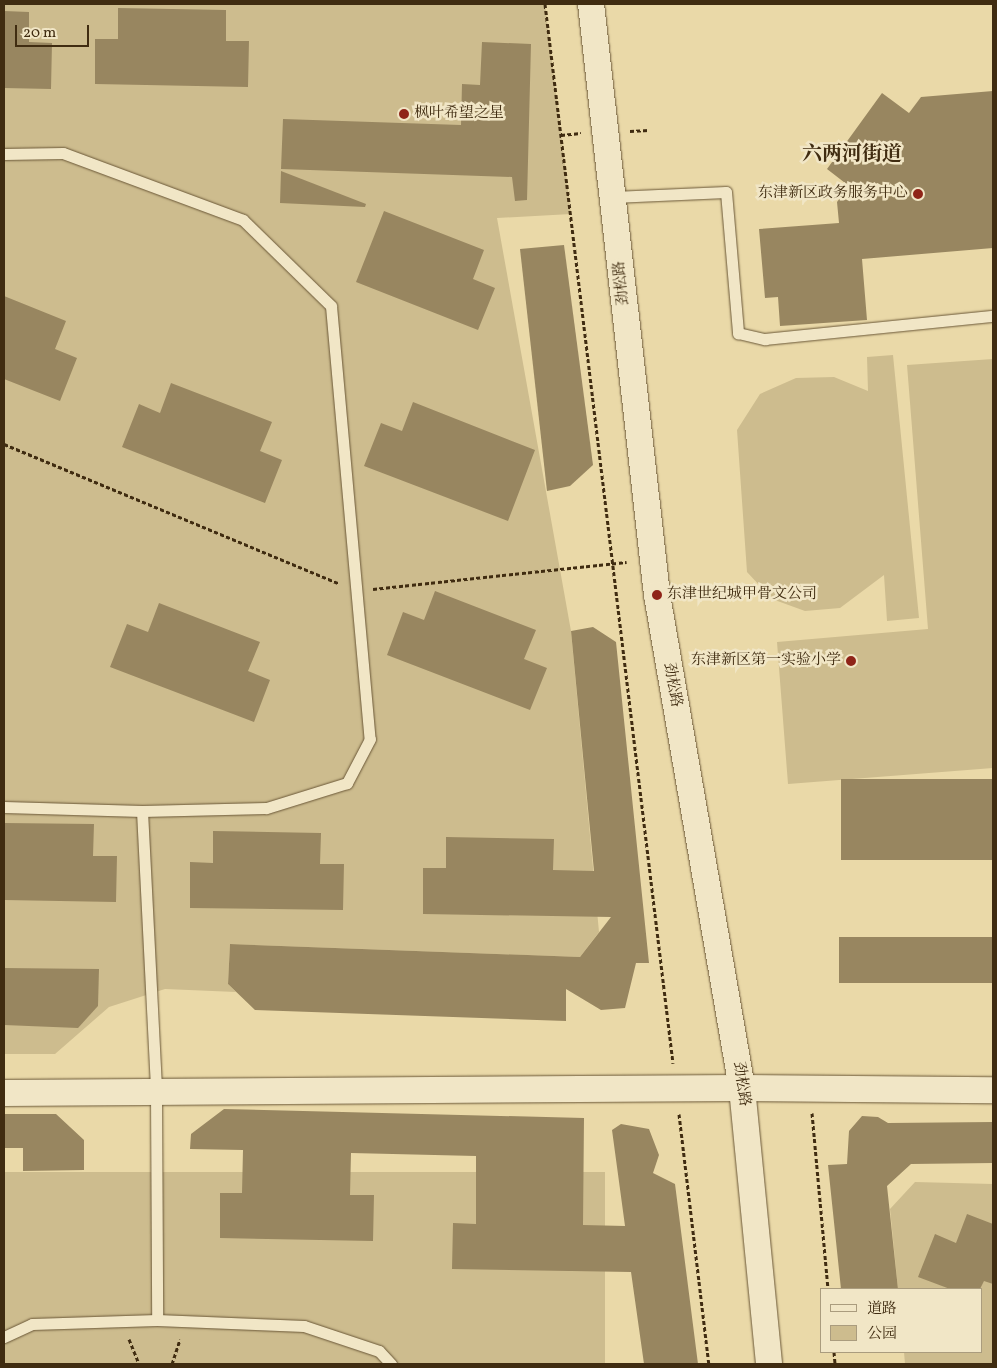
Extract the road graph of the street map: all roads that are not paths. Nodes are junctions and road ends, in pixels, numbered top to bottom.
1 (591, 4) edge
2 (4, 154) edge
3 (613, 197) junction
4 (993, 316) edge
5 (4, 807) edge
6 (142, 811) junction
7 (742, 1088) junction
8 (993, 1090) edge
9 (156, 1092) junction
10 (4, 1093) edge
11 (157, 1320) junction
12 (4, 1337) edge
13 (391, 1364) edge
14 (769, 1364) edge

1 - 3 street, 劲松路
2 - 6 lane
3 - 4 lane
3 - 7 street, 劲松路
5 - 6 lane
6 - 9 lane
7 - 8 street
7 - 9 street
7 - 14 street, 劲松路
9 - 10 street
9 - 11 lane
11 - 12 lane
11 - 13 lane

